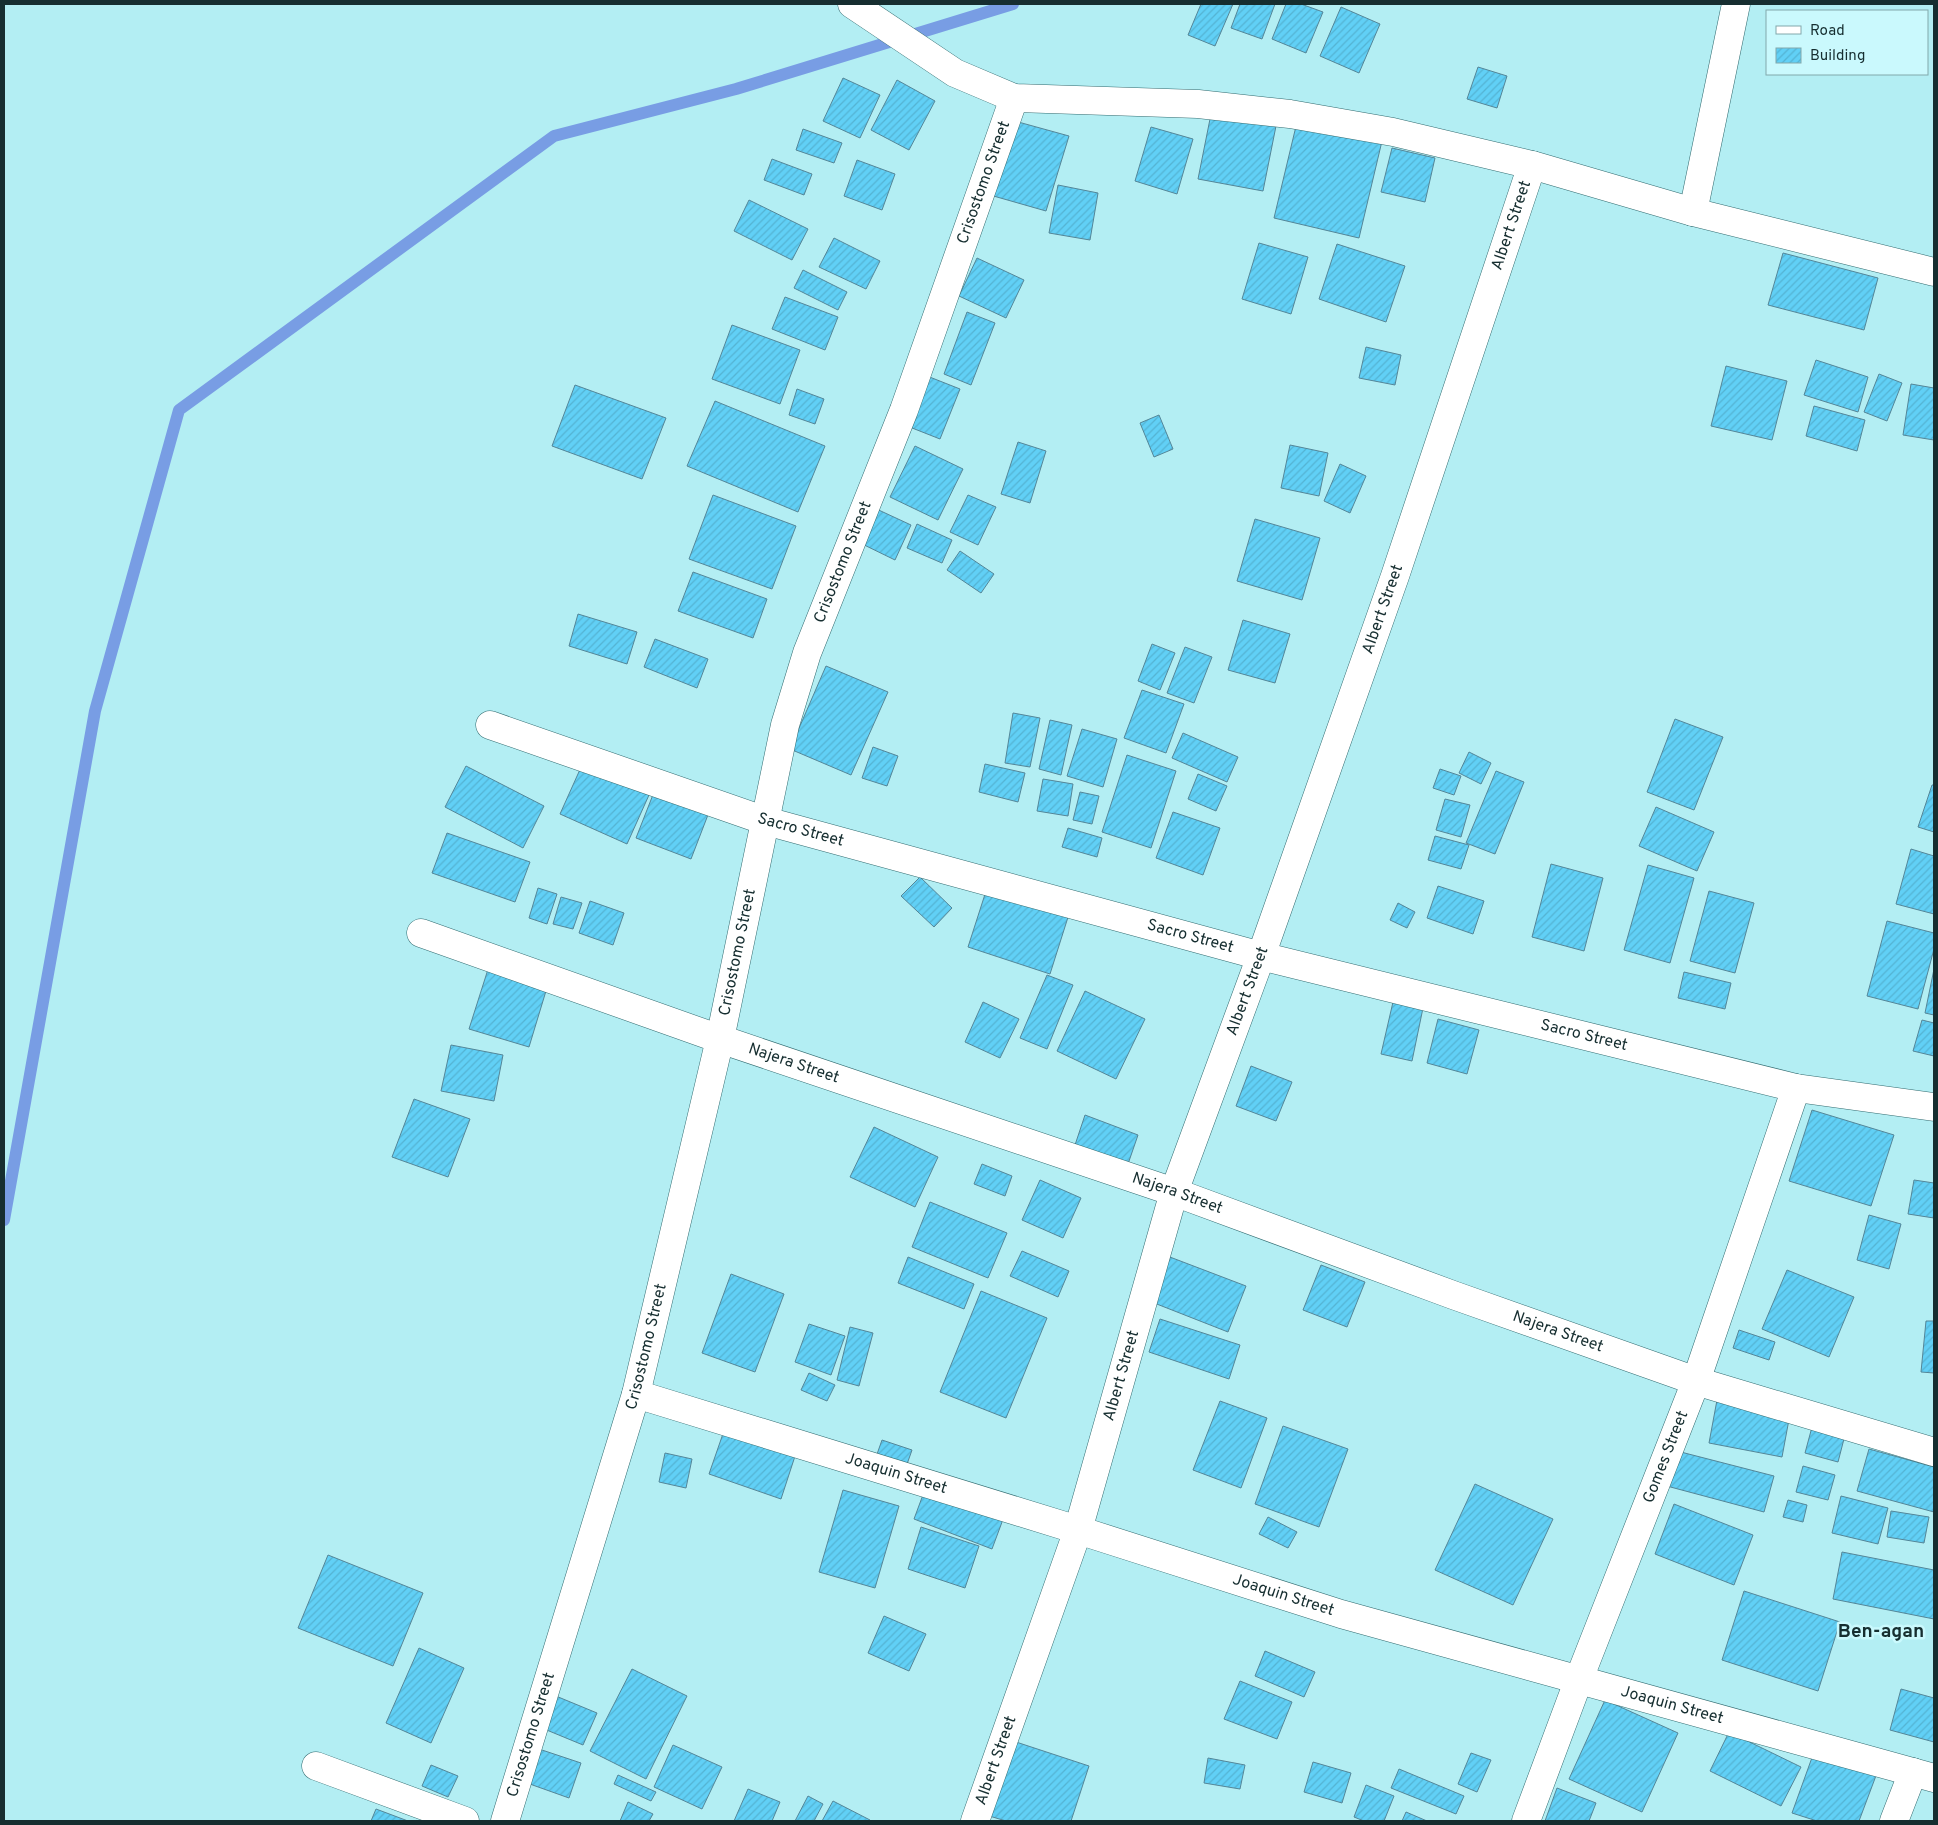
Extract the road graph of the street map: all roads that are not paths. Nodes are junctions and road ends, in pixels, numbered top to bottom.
1 (852, 4) edge
2 (1736, 4) edge
3 (1014, 98) junction
4 (1532, 165) junction
5 (1693, 212) junction
6 (1934, 272) edge
7 (490, 725) dead end
8 (766, 821) junction
9 (421, 933) dead end
10 (1261, 956) junction
11 (720, 1039) junction
12 (1796, 1088) junction
13 (1934, 1108) edge
14 (1174, 1192) junction
15 (1696, 1381) junction
16 (636, 1394) junction
17 (1934, 1452) edge
18 (1078, 1530) junction
19 (1579, 1680) junction
20 (316, 1766) dead end
21 (1924, 1775) edge
22 (465, 1821) edge
23 (505, 1821) edge
24 (975, 1821) edge
25 (1526, 1821) edge
26 (1894, 1821) edge

1 - 3 street
2 - 5 street
3 - 4 street
3 - 8 street, Crisostomo Street
4 - 5 street
4 - 10 street, Albert Street
5 - 6 street
7 - 8 street, Sacro Street
8 - 10 street, Sacro Street
8 - 11 street, Crisostomo Street
9 - 11 street, Najera Street
10 - 12 street, Sacro Street
10 - 14 street, Albert Street
11 - 14 street, Najera Street
11 - 16 street, Crisostomo Street
12 - 13 street, Sacro Street
12 - 15 street, Gomes Street
14 - 15 street, Najera Street
14 - 18 street, Albert Street
15 - 17 street, Najera Street
15 - 19 street, Gomes Street
16 - 18 street, Joaquin Street
16 - 23 street, Crisostomo Street
18 - 19 street, Joaquin Street
18 - 24 street, Albert Street
19 - 21 street, Joaquin Street
19 - 25 street, Gomes Street
20 - 22 street
21 - 26 street

